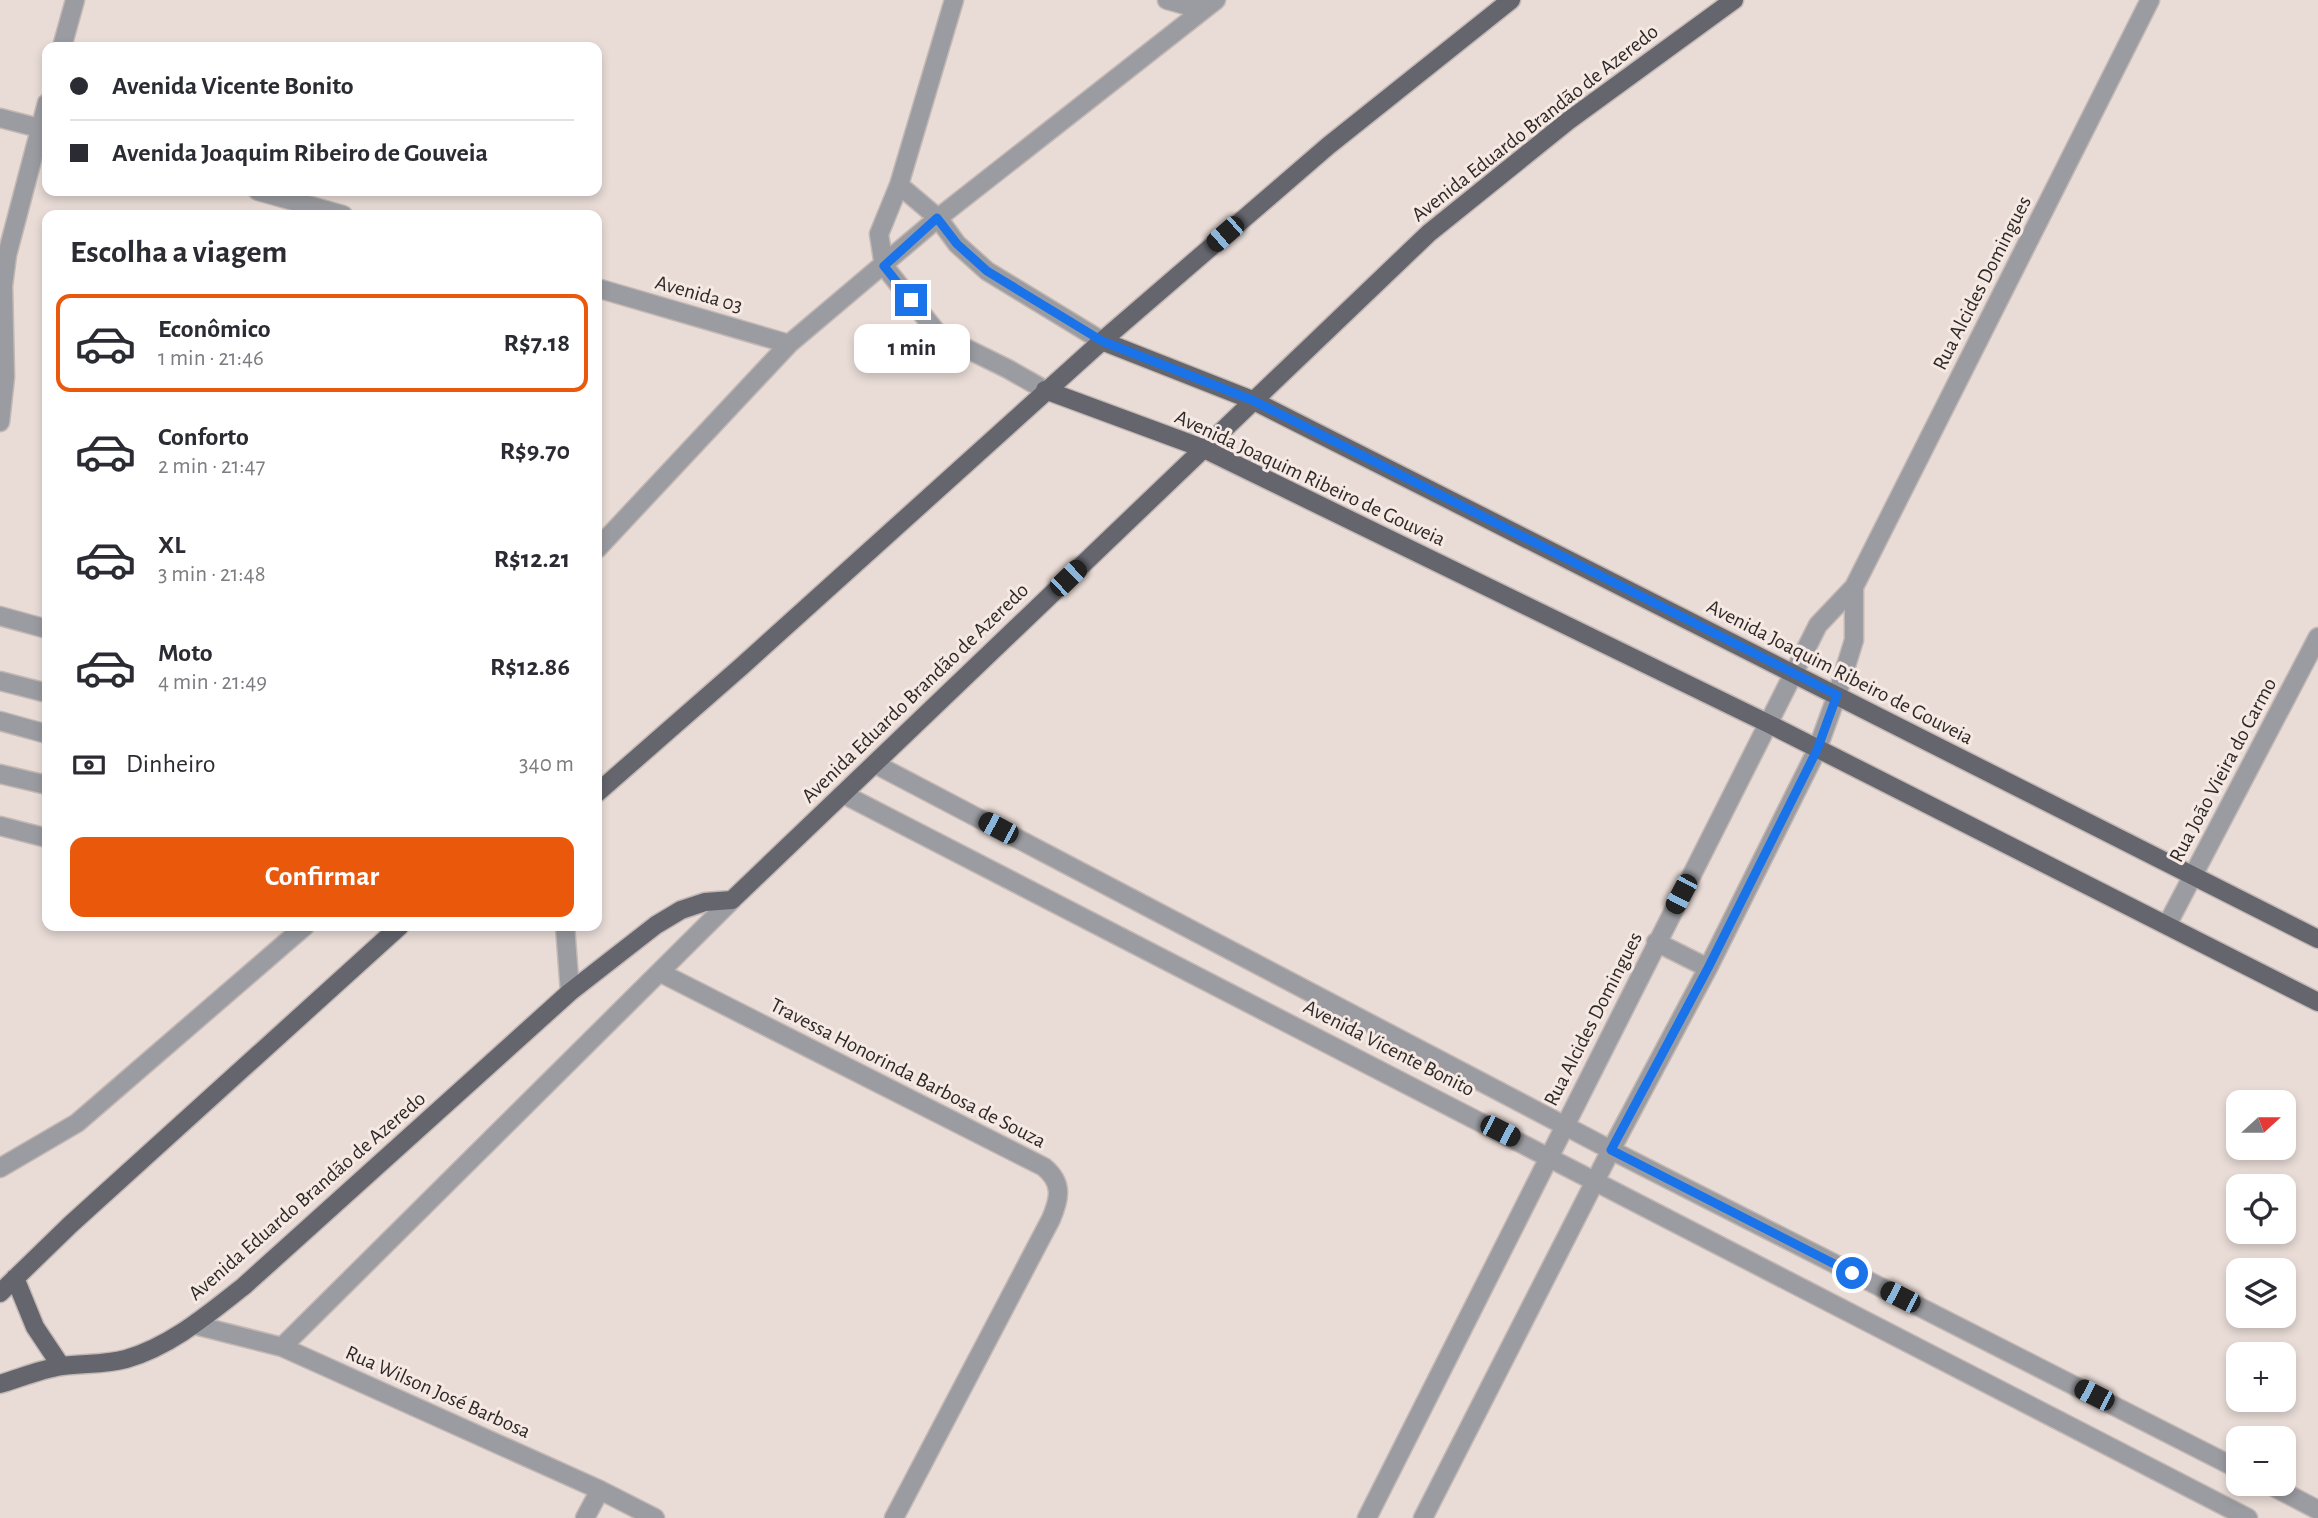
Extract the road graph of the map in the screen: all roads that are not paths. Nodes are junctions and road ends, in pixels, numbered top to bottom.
1 (75, 0) edge
2 (954, 0) edge
3 (1167, 0) edge
4 (1511, 0) edge
5 (1734, 0) edge
6 (2150, 0) edge
7 (1209, 5) edge
8 (63, 42) edge
9 (0, 118) edge
10 (42, 128) edge
11 (42, 136) edge
12 (899, 185) junction
13 (276, 196) edge
14 (325, 210) edge
15 (937, 218) junction
16 (884, 266) junction
17 (602, 289) edge
18 (1102, 341) junction
19 (789, 344) junction
20 (1045, 390) junction
21 (1252, 400) junction
22 (0, 422) edge
23 (1202, 448) junction
24 (602, 545) edge
25 (1854, 587) junction
26 (0, 616) edge
27 (42, 628) edge
28 (2318, 637) edge
29 (1794, 674) junction
30 (0, 681) edge
31 (42, 692) edge
32 (1837, 695) junction
33 (0, 721) edge
34 (1769, 724) junction
35 (42, 733) edge
36 (1817, 750) junction
37 (875, 764) junction
38 (0, 774) edge
39 (42, 784) edge
40 (602, 789) edge
41 (843, 794) junction
42 (0, 826) edge
43 (42, 837) edge
44 (2194, 876) junction
45 (732, 900) junction
46 (2167, 925) junction
47 (299, 931) edge
48 (394, 931) edge
49 (565, 931) edge
50 (2318, 939) edge
51 (1656, 942) junction
52 (1708, 968) junction
53 (660, 973) junction
54 (570, 992) junction
55 (2318, 1002) edge
56 (1565, 1126) junction
57 (1611, 1150) junction
58 (1549, 1156) junction
59 (2, 1163) edge
60 (1596, 1181) junction
61 (15, 1278) junction
62 (0, 1293) edge
63 (195, 1325) junction
64 (282, 1347) junction
65 (61, 1366) junction
66 (0, 1384) edge
67 (2226, 1463) edge
68 (600, 1490) junction
69 (2291, 1496) edge
70 (2318, 1510) edge
71 (585, 1518) edge
72 (655, 1518) edge
73 (894, 1518) edge
74 (1367, 1518) edge
75 (1423, 1518) edge
76 (2248, 1518) edge

1 - 8 street
2 - 12 street
3 - 7 street
4 - 18 main road
5 - 21 main road, Avenida Eduardo Brandão de Azeredo
6 - 25 street, Rua Alcides Domingues
7 - 15 street
9 - 10 street
11 - 22 street
12 - 15 street, Avenida Joaquim Ribeiro de Gouveia
12 - 16 street
13 - 14 street
15 - 16 street
15 - 18 street, Avenida Joaquim Ribeiro de Gouveia
16 - 19 street
16 - 20 street, Avenida Joaquim Ribeiro de Gouveia
17 - 19 street, Avenida 03
18 - 20 main road
18 - 21 main road, Avenida Joaquim Ribeiro de Gouveia
19 - 24 street
20 - 23 main road, Avenida Joaquim Ribeiro de Gouveia
20 - 40 main road
21 - 23 main road, Avenida Eduardo Brandão de Azeredo
21 - 29 main road, Avenida Joaquim Ribeiro de Gouveia
23 - 34 main road, Avenida Joaquim Ribeiro de Gouveia
23 - 37 main road, Avenida Eduardo Brandão de Azeredo
25 - 29 street, Rua Alcides Domingues
25 - 32 street, Rua Alcides Domingues
26 - 27 street
28 - 44 street, Rua João Vieira do Carmo
29 - 32 main road, Avenida Joaquim Ribeiro de Gouveia
29 - 34 street, Rua Alcides Domingues
30 - 31 street
32 - 36 street, Rua Alcides Domingues
32 - 44 main road, Avenida Joaquim Ribeiro de Gouveia
33 - 35 street
34 - 36 main road, Avenida Joaquim Ribeiro de Gouveia
34 - 51 street, Rua Alcides Domingues
36 - 46 main road, Avenida Joaquim Ribeiro de Gouveia
36 - 52 street, Rua Alcides Domingues
37 - 41 main road, Avenida Eduardo Brandão de Azeredo
37 - 56 street, Avenida Vicente Bonito
38 - 39 street
41 - 45 main road, Avenida Eduardo Brandão de Azeredo
41 - 58 street, Avenida Vicente Bonito
42 - 43 street
44 - 46 street, Rua João Vieira do Carmo
44 - 50 main road, Avenida Joaquim Ribeiro de Gouveia
45 - 53 street, Avenida Eduardo Brandão de Azeredo
45 - 54 main road, Avenida Eduardo Brandão de Azeredo
46 - 55 main road, Avenida Joaquim Ribeiro de Gouveia
47 - 59 street
48 - 61 main road
49 - 54 street
51 - 52 street
51 - 56 street, Rua Alcides Domingues
52 - 57 street, Rua Alcides Domingues
53 - 64 street, Avenida Eduardo Brandão de Azeredo
53 - 73 street, Travessa Honorinda Barbosa de Souza
54 - 63 main road, Avenida Eduardo Brandão de Azeredo
56 - 57 street, Avenida Vicente Bonito
56 - 58 street, Rua Alcides Domingues
57 - 60 street, Rua Alcides Domingues
57 - 67 street, Avenida Vicente Bonito
58 - 60 street, Avenida Vicente Bonito
58 - 74 street, Rua Alcides Domingues
60 - 75 street, Rua Alcides Domingues
60 - 76 street, Avenida Vicente Bonito
61 - 62 main road
61 - 65 main road
63 - 64 street, Rua Wilson José Barbosa
63 - 65 main road, Avenida Eduardo Brandão de Azeredo
64 - 68 street, Rua Wilson José Barbosa
65 - 66 main road, Avenida Eduardo Brandão de Azeredo
68 - 71 street
68 - 72 street, Rua Wilson José Barbosa
69 - 70 street

